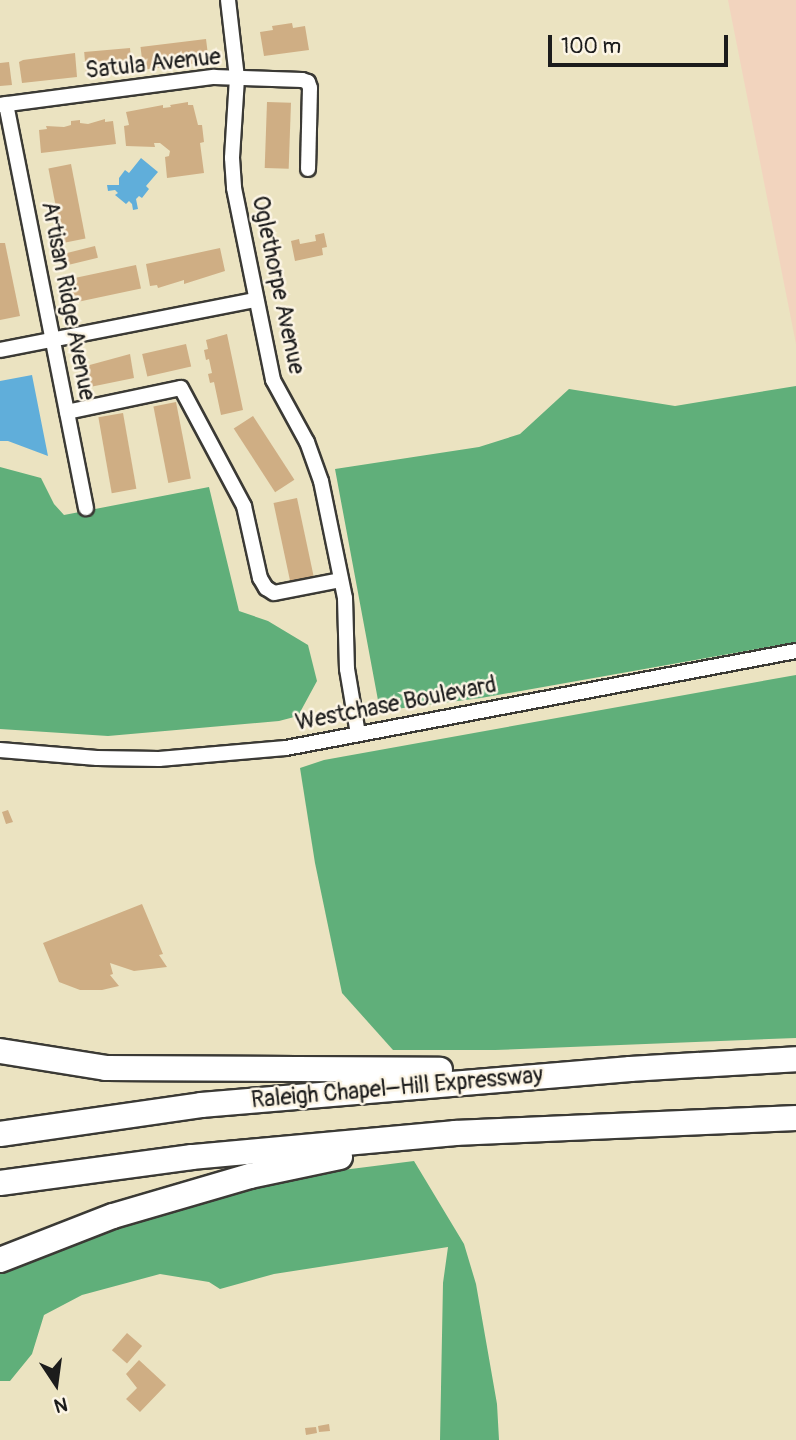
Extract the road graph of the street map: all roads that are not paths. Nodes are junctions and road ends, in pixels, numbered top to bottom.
1 (228, 0) edge
2 (237, 78) junction
3 (3, 105) edge
4 (308, 169) dead end
5 (256, 300) junction
6 (52, 341) junction
7 (0, 350) edge
8 (67, 412) junction
9 (86, 508) dead end
10 (341, 580) junction
11 (796, 651) edge
12 (358, 734) junction
13 (0, 750) edge
14 (0, 1051) edge
15 (796, 1059) edge
16 (630, 1069) junction
17 (796, 1118) edge
18 (455, 1133) junction
19 (0, 1134) edge
20 (0, 1183) edge
21 (0, 1259) edge

1 - 2 street, Oglethorpe Avenue
2 - 3 street, Satula Avenue
2 - 4 street, Satula Avenue
2 - 5 street, Oglethorpe Avenue
3 - 6 street, Artisan Ridge Avenue
5 - 6 street
5 - 10 street, Oglethorpe Avenue
6 - 7 street
6 - 8 street, Artisan Ridge Avenue
8 - 9 street, Artisan Ridge Avenue
8 - 10 street
10 - 12 street, Oglethorpe Avenue
11 - 12 street, Westchase Boulevard
12 - 13 street, Westchase Boulevard
14 - 16 highway
15 - 16 highway, Raleigh Chapel–Hill Expressway
16 - 19 highway, Raleigh Chapel–Hill Expressway
17 - 18 highway
18 - 20 highway
18 - 21 highway

